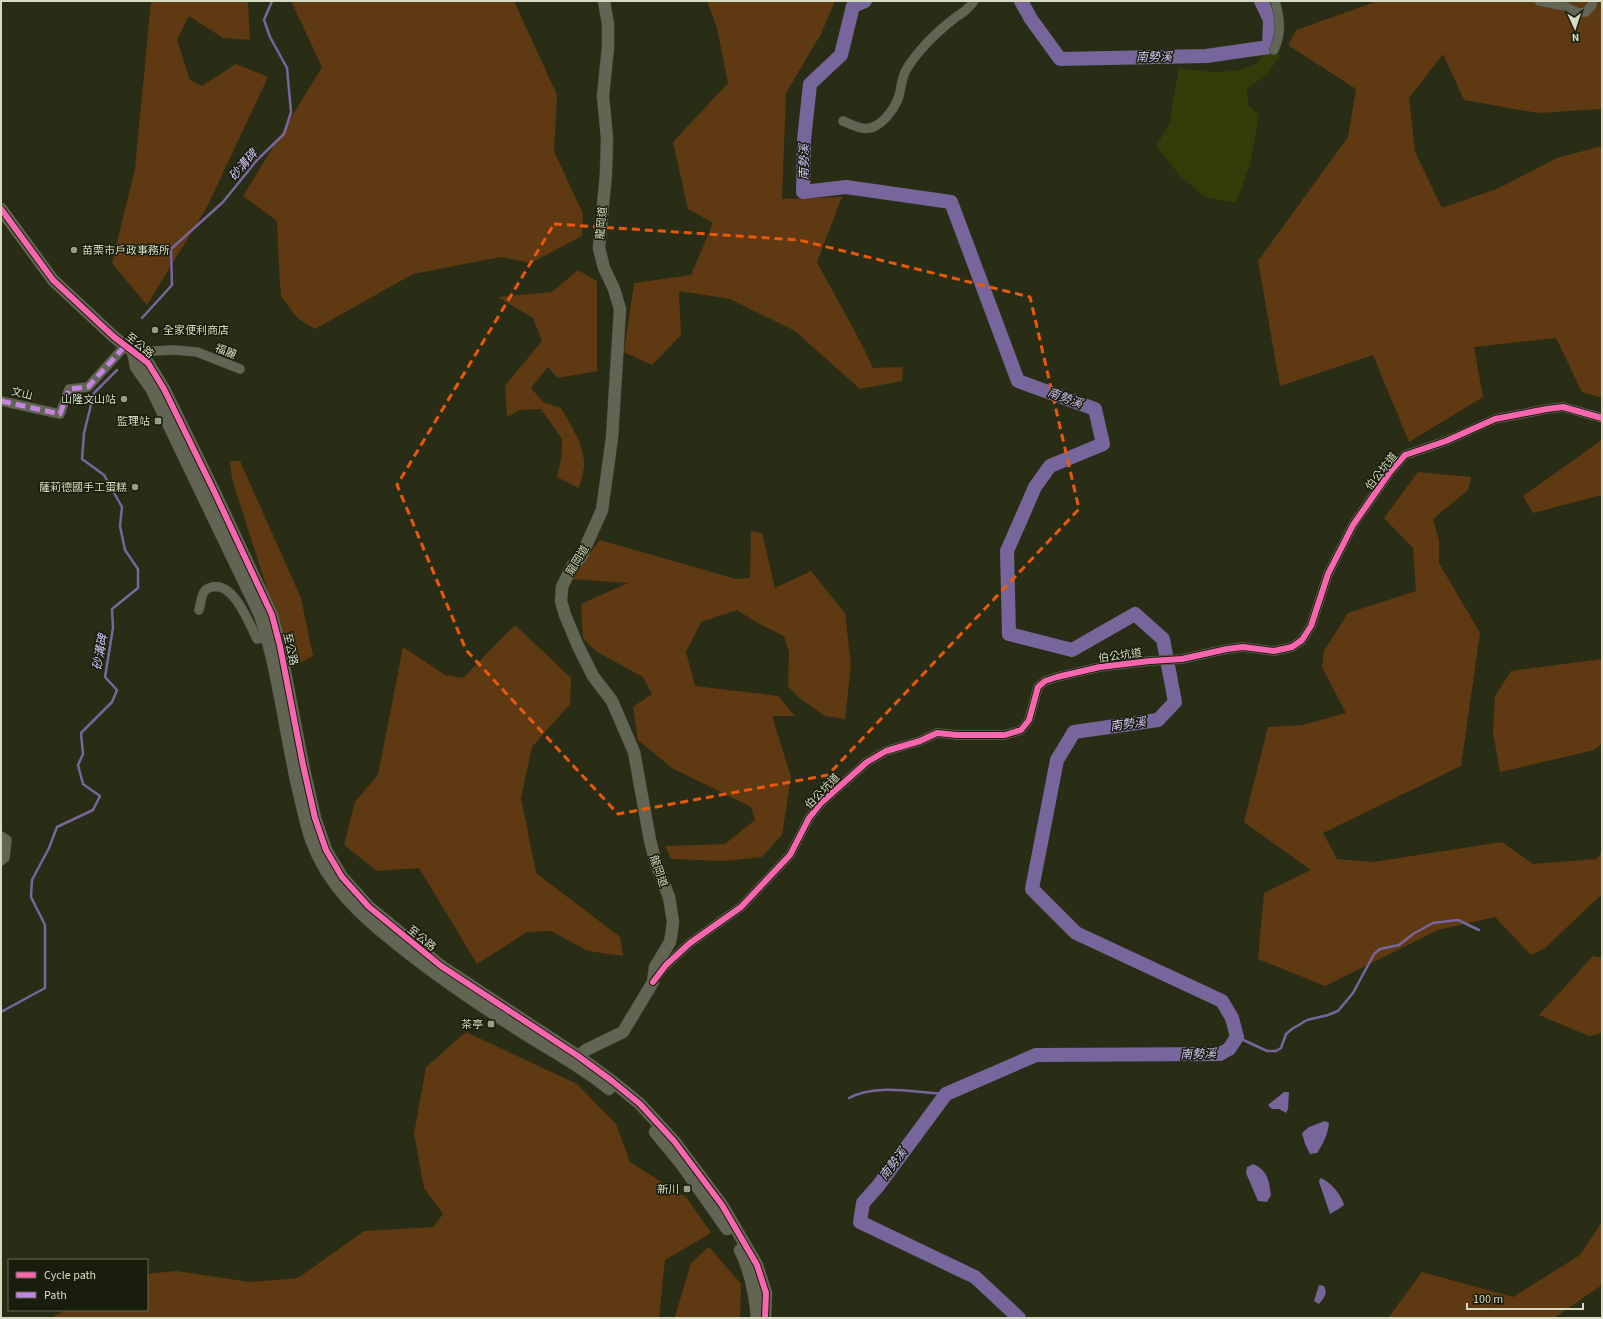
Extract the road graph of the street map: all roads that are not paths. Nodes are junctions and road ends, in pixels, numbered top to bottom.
1 (604, 1) edge
2 (974, 1) edge
3 (1275, 1) edge
4 (1538, 1) edge
5 (1593, 1) edge
6 (1274, 50) dead end
7 (843, 121) dead end
8 (1, 210) edge
9 (129, 349) junction
10 (240, 369) dead end
11 (1, 401) edge
12 (1602, 418) edge
13 (229, 538) junction
14 (200, 610) dead end
15 (268, 637) junction
16 (291, 730) junction
17 (1, 836) edge
18 (1, 860) edge
19 (653, 982) junction
20 (575, 1059) junction
21 (756, 1318) edge
22 (766, 1318) edge

1 - 19 street, 龍岡道
2 - 7 street
3 - 6 street
4 - 5 street
8 - 9 street, 至公路
9 - 10 street, 福麗
9 - 11 street, 文山
9 - 13 street, 至公路
12 - 19 street, 伯公坑道
13 - 15 street, 至公路
13 - 16 street, 至公路
14 - 15 street
15 - 16 street, 至公路
16 - 20 street, 至公路
17 - 18 street
19 - 20 street, 龍岡道
20 - 21 street
20 - 22 street

